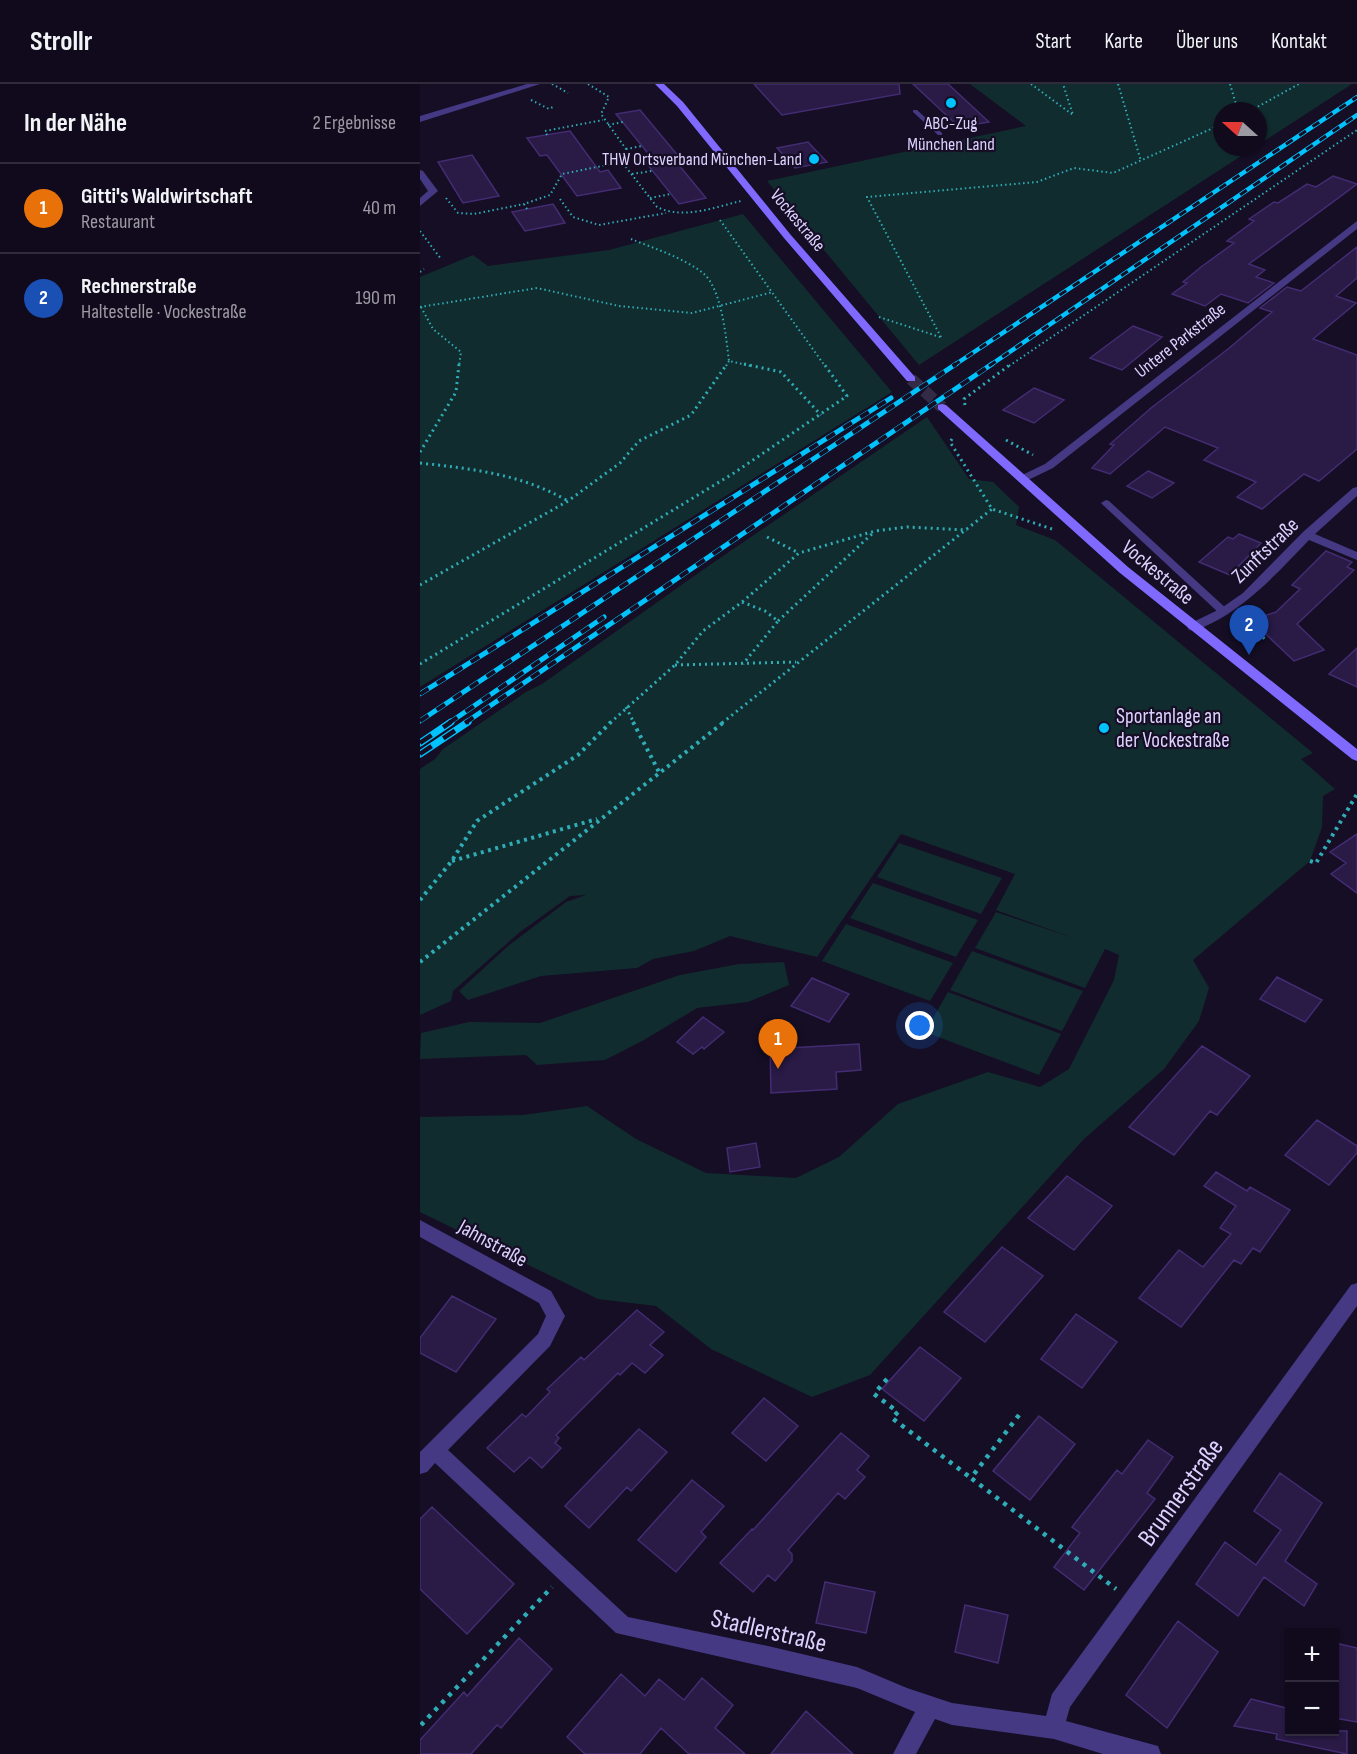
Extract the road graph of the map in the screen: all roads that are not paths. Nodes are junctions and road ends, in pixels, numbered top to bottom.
1 (536, 84) edge
2 (659, 84) edge
3 (915, 111) dead end
4 (420, 119) edge
5 (940, 134) dead end
6 (420, 173) edge
7 (420, 203) edge
8 (1357, 224) edge
9 (911, 379) tunnel mouth
10 (942, 407) tunnel mouth
11 (1022, 478) junction
12 (1357, 490) edge
13 (1106, 503) dead end
14 (1307, 535) junction
15 (1357, 556) edge
16 (1228, 610) junction
17 (1193, 627) junction
18 (1357, 756) edge
19 (420, 1228) edge
20 (1357, 1292) edge
21 (435, 1450) junction
22 (420, 1465) edge
23 (930, 1707) junction
24 (1054, 1728) junction
25 (904, 1754) edge
26 (1150, 1754) edge

1 - 4 street
2 - 9 main road, Vockestraße
3 - 5 lane
6 - 7 street
8 - 11 street, Untere Parkstraße
10 - 11 main road, Vockestraße
11 - 17 main road, Vockestraße
12 - 14 street, Zunftstraße
13 - 16 lane
14 - 15 street
14 - 16 street, Zunftstraße
16 - 17 street, Zunftstraße
17 - 18 main road, Vockestraße
19 - 21 street, Jahnstraße
20 - 24 street, Brunnerstraße
21 - 22 street
21 - 23 street, Stadlerstraße
23 - 24 street, Stadlerstraße
23 - 25 street
24 - 26 street, Stadlerstraße

